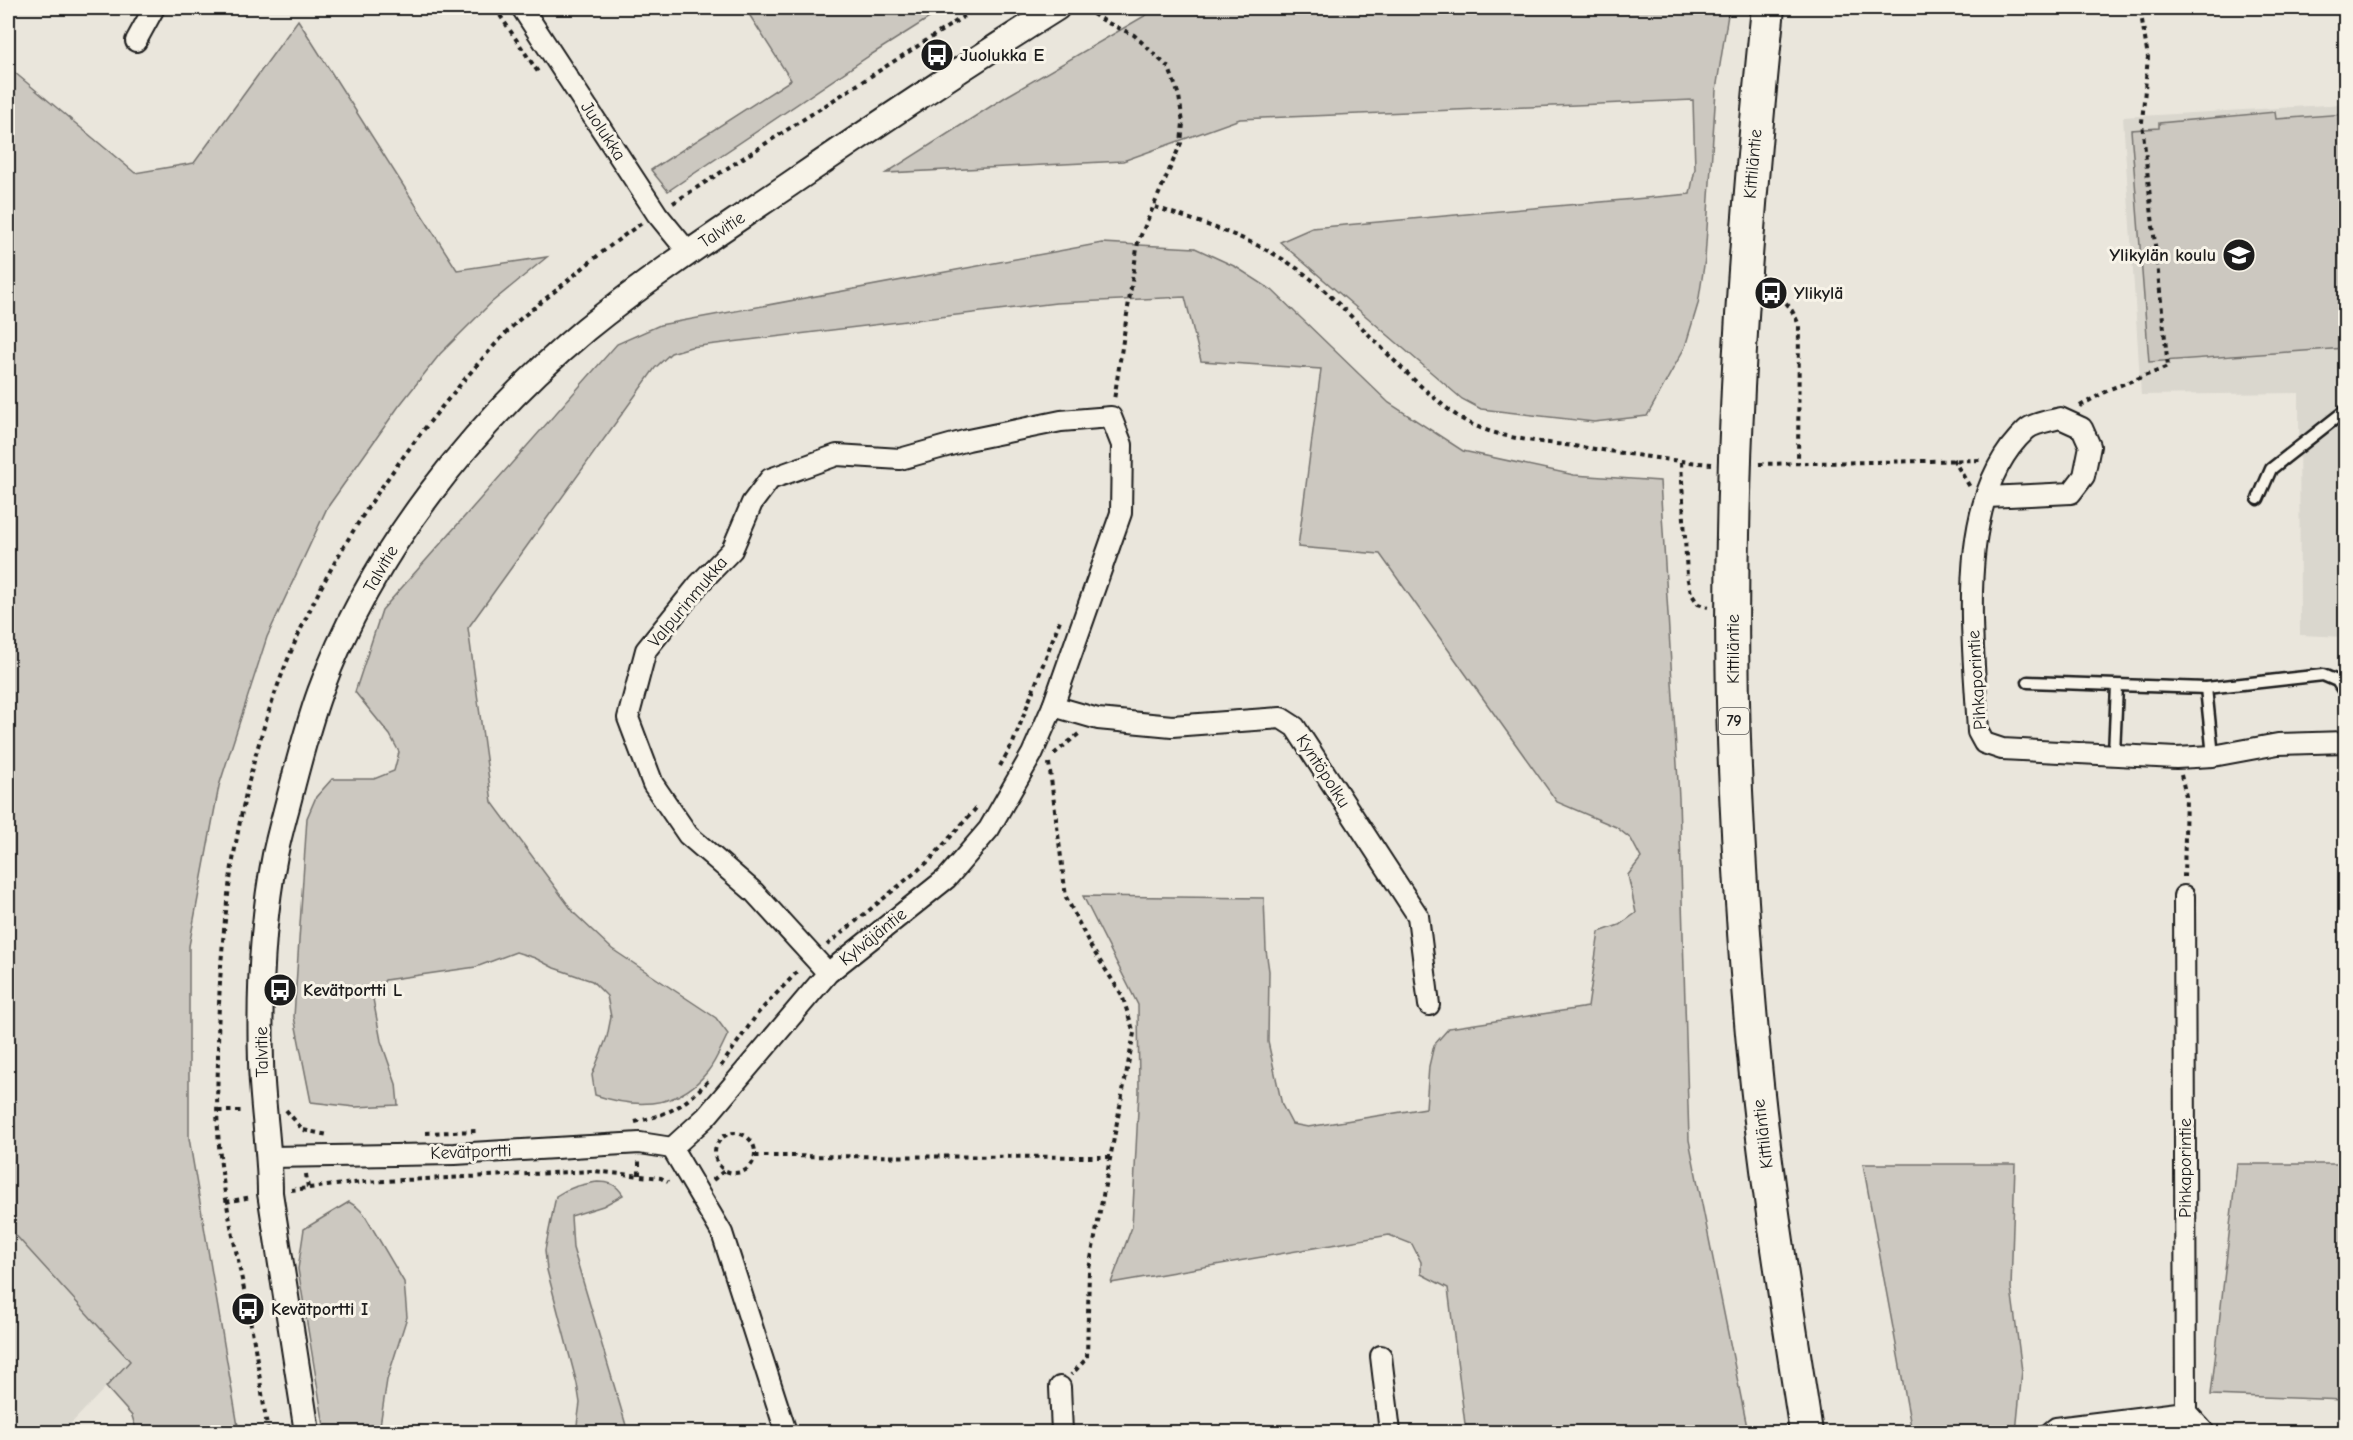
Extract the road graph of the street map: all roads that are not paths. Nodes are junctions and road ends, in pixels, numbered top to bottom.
1 (154, 8) edge
2 (522, 8) edge
3 (1057, 8) edge
4 (1768, 8) edge
5 (136, 40) dead end
6 (688, 252) junction
7 (2346, 410) edge
8 (1111, 417) joint
9 (1985, 500) junction
10 (2258, 500) dead end
11 (2028, 682) dead end
12 (2117, 686) junction
13 (2206, 688) junction
14 (2346, 695) edge
15 (1053, 706) junction
16 (2346, 742) edge
17 (2114, 753) junction
18 (2213, 756) junction
19 (2184, 896) road end
20 (828, 973) junction
21 (1429, 1005) dead end
22 (672, 1148) junction
23 (270, 1157) junction
24 (1381, 1356) dead end
25 (1060, 1387) road end
26 (2186, 1412) junction
27 (307, 1432) edge
28 (786, 1432) edge
29 (1062, 1432) edge
30 (1390, 1432) edge
31 (1806, 1432) edge
32 (2051, 1432) edge
33 (2204, 1432) edge

1 - 5 street
2 - 6 street, Juolukka
3 - 6 street, Talvitie
4 - 31 main road, Kittiläntie / 79
6 - 23 street, Talvitie
7 - 10 lane
8 - 15 street, Kylväjäntie
8 - 20 street, Valpurinmukka
9 - 9 street, Pihkaporintie
9 - 17 street, Pihkaporintie
11 - 12 lane
12 - 13 lane
12 - 17 lane
13 - 14 lane
13 - 18 lane
15 - 20 street, Kylväjäntie
15 - 21 street, Kyntöpolku
16 - 18 street, Pihkaporintie
17 - 18 street, Pihkaporintie
19 - 26 street, Pihkaporintie
20 - 22 street, Kylväjäntie
22 - 23 street, Kevätportti
22 - 28 street
23 - 27 street, Talvitie
24 - 30 street
25 - 29 street
26 - 32 street
26 - 33 street

